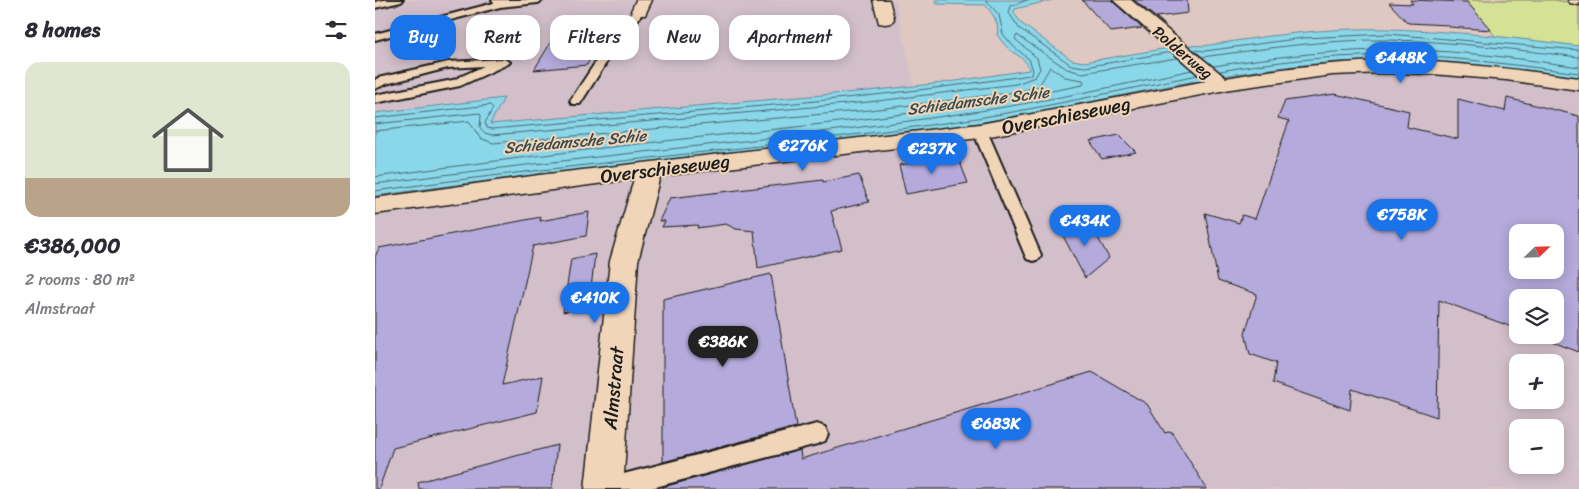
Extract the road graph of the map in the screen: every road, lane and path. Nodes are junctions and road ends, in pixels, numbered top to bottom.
1 (398, 0) edge
2 (539, 0) edge
3 (881, 0) edge
4 (1121, 0) edge
5 (498, 2) edge
6 (375, 5) edge
7 (641, 6) edge
8 (885, 19) dead end
9 (375, 37) edge
10 (1220, 82) junction
11 (1579, 84) edge
12 (375, 85) edge
13 (375, 100) edge
14 (576, 101) dead end
15 (980, 131) junction
16 (649, 170) junction
17 (375, 206) edge
18 (1033, 255) dead end
19 (817, 434) dead end
20 (604, 489) edge
21 (608, 489) edge

1 - 6 lane
2 - 5 lane
3 - 8 street
4 - 10 street, Polderweg
5 - 9 lane
7 - 14 lane
10 - 11 street, Overschieseweg
10 - 15 street, Overschieseweg
12 - 13 lane
15 - 16 street, Overschieseweg
15 - 18 lane
16 - 17 street, Overschieseweg
16 - 20 street, Almstraat
19 - 21 lane

